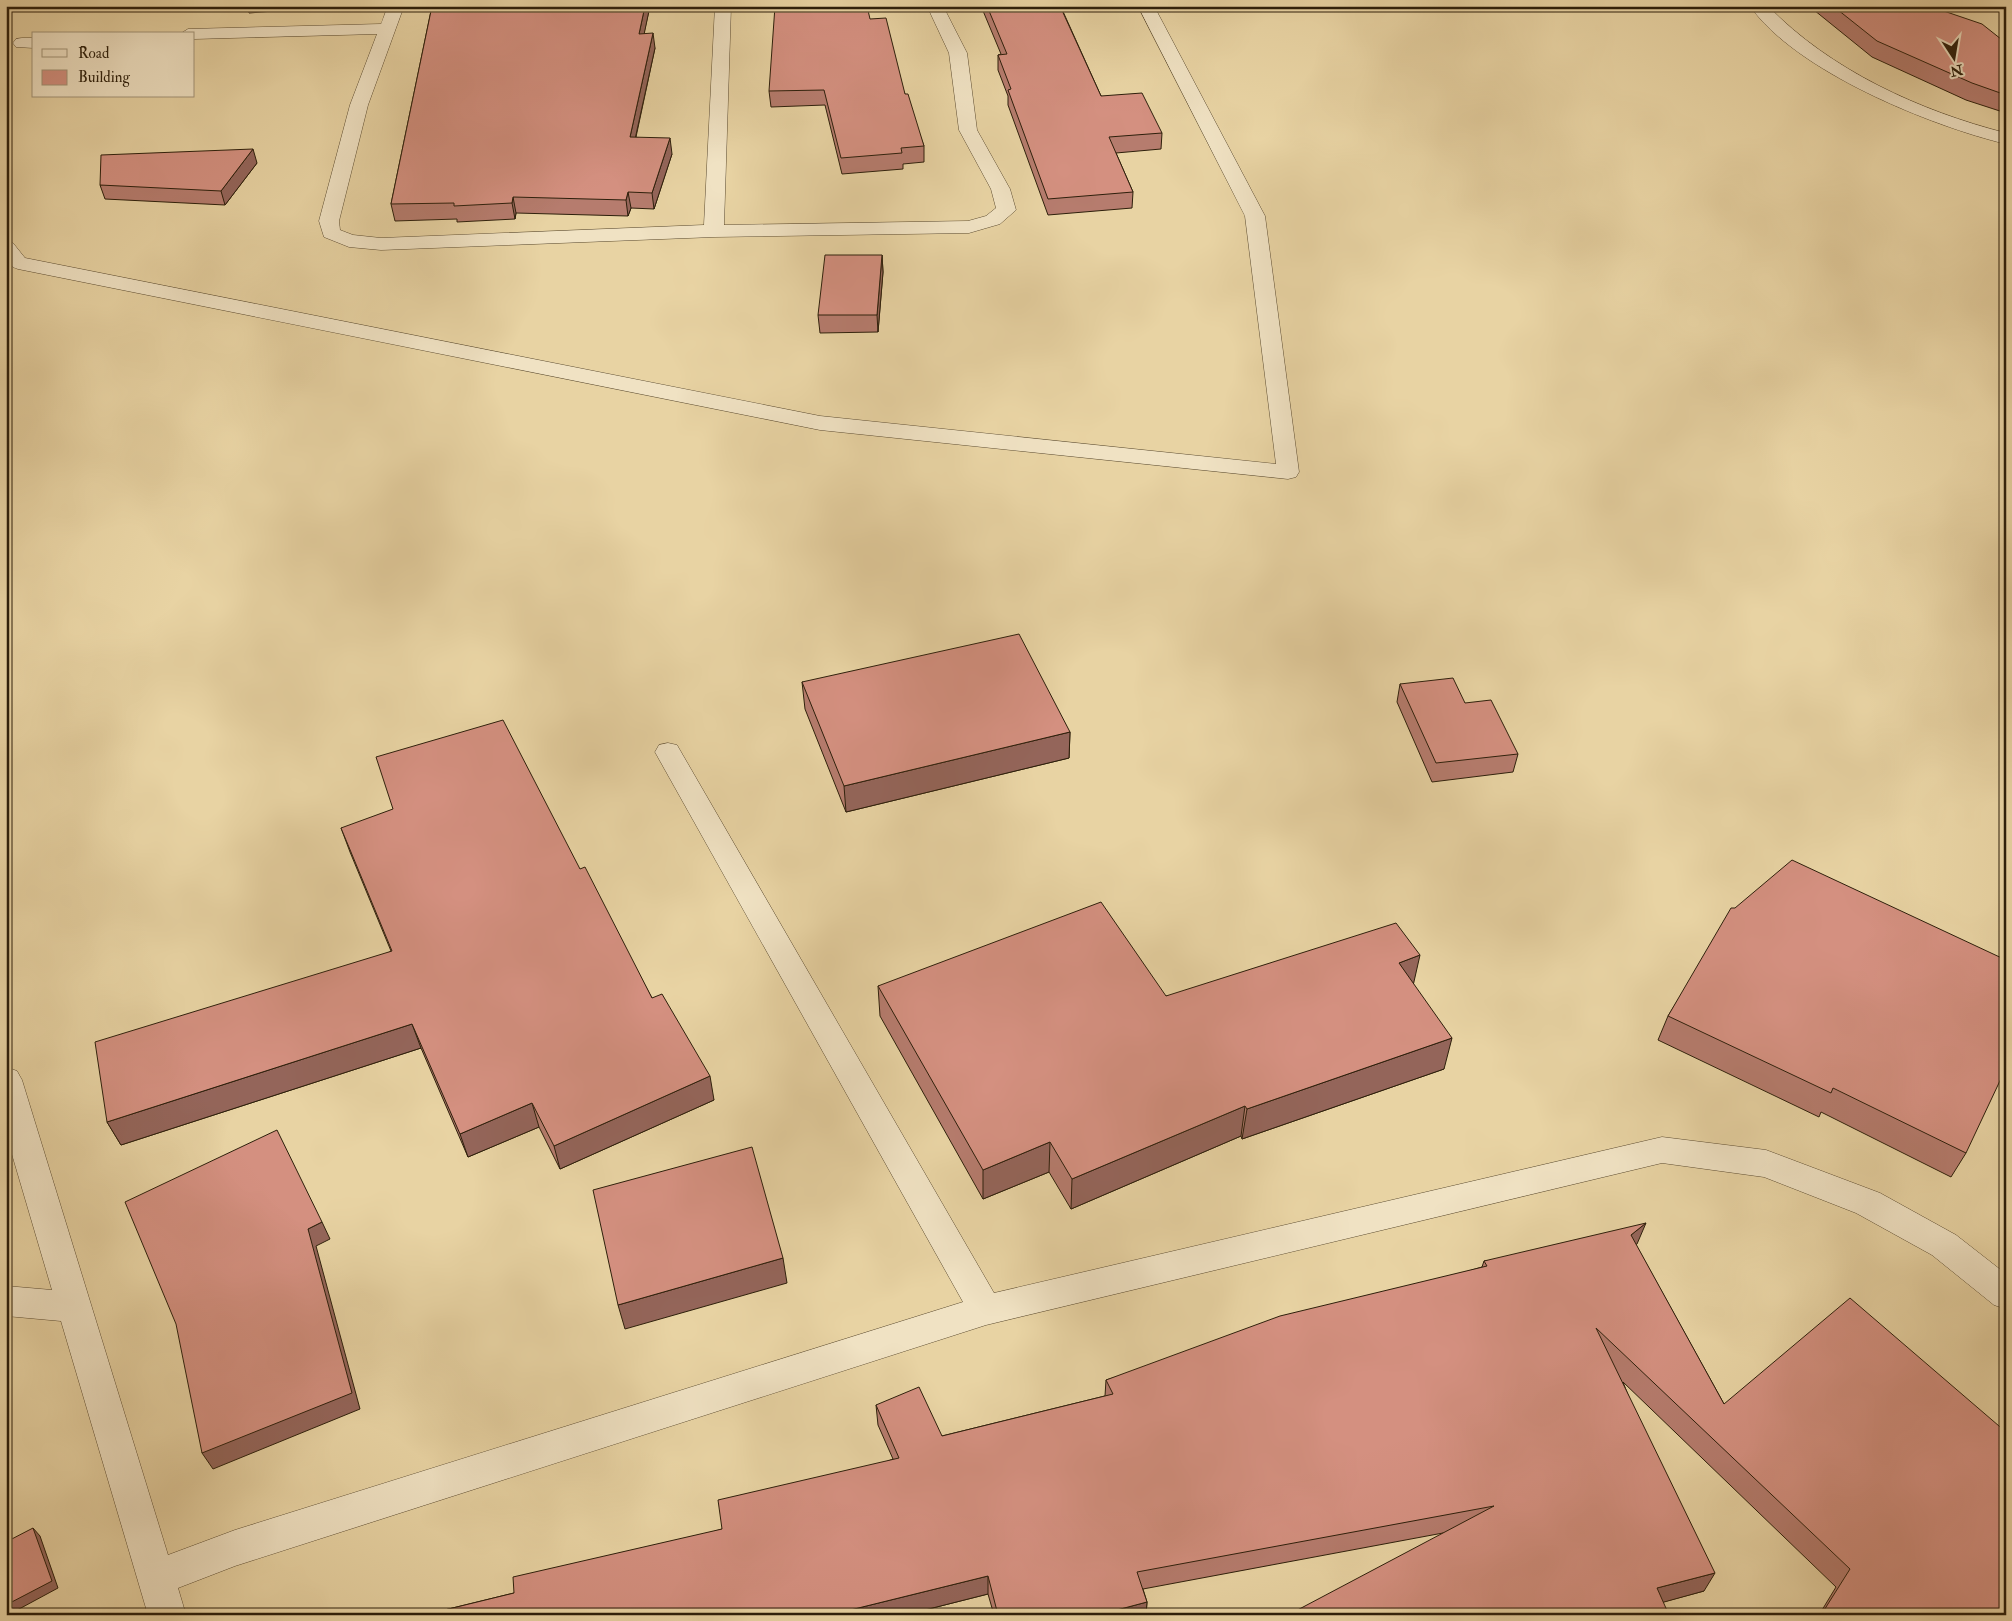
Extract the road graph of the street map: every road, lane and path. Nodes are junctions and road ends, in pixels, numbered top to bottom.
1 (396, 6) edge
2 (723, 6) edge
3 (935, 6) edge
4 (1146, 6) edge
5 (1758, 6) edge
6 (388, 29) junction
7 (195, 34) edge
8 (2006, 139) edge
9 (714, 231) junction
10 (6, 247) edge
11 (668, 752) dead end
12 (6, 1080) edge
13 (2006, 1294) edge
14 (6, 1301) edge
15 (75, 1307) junction
16 (986, 1310) junction
17 (156, 1578) junction
18 (167, 1615) edge

1 - 6 street
2 - 9 street
3 - 9 street
4 - 10 street
5 - 8 street
6 - 7 street
6 - 9 street
11 - 16 street
12 - 15 street
13 - 16 street
14 - 15 street
15 - 17 street
16 - 17 street
17 - 18 street

